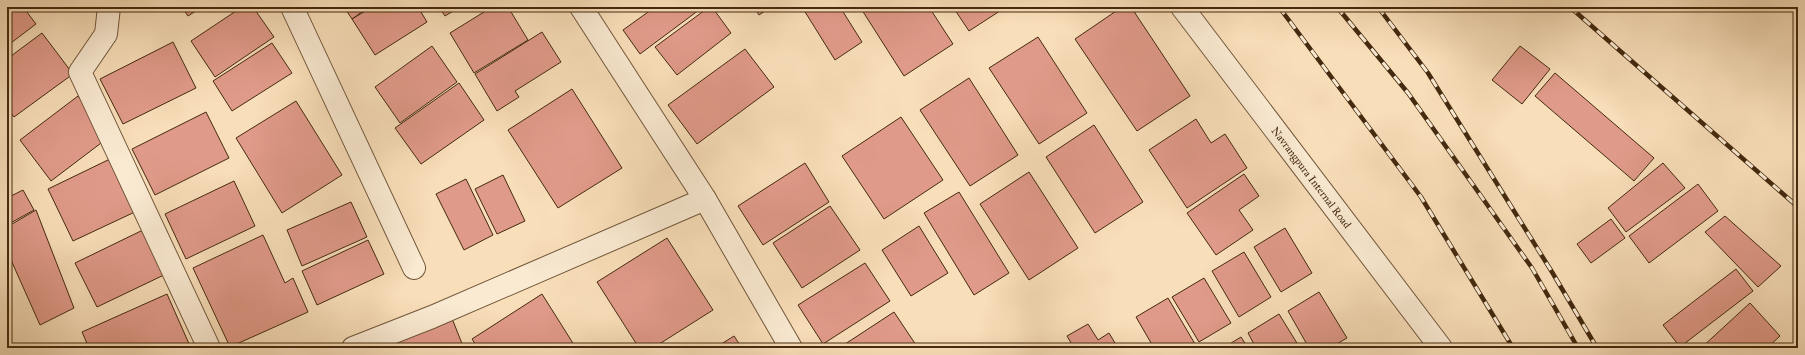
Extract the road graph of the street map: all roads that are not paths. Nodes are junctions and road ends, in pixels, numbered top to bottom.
1 (109, 7) edge
2 (292, 7) edge
3 (580, 7) edge
4 (1182, 7) edge
5 (705, 199) junction
6 (414, 268) dead end
7 (209, 348) edge
8 (353, 348) edge
9 (791, 348) edge
10 (1441, 348) edge

1 - 7 street
2 - 6 street
3 - 5 street
4 - 10 street, Navrangpura Internal Road
5 - 8 street
5 - 9 street

